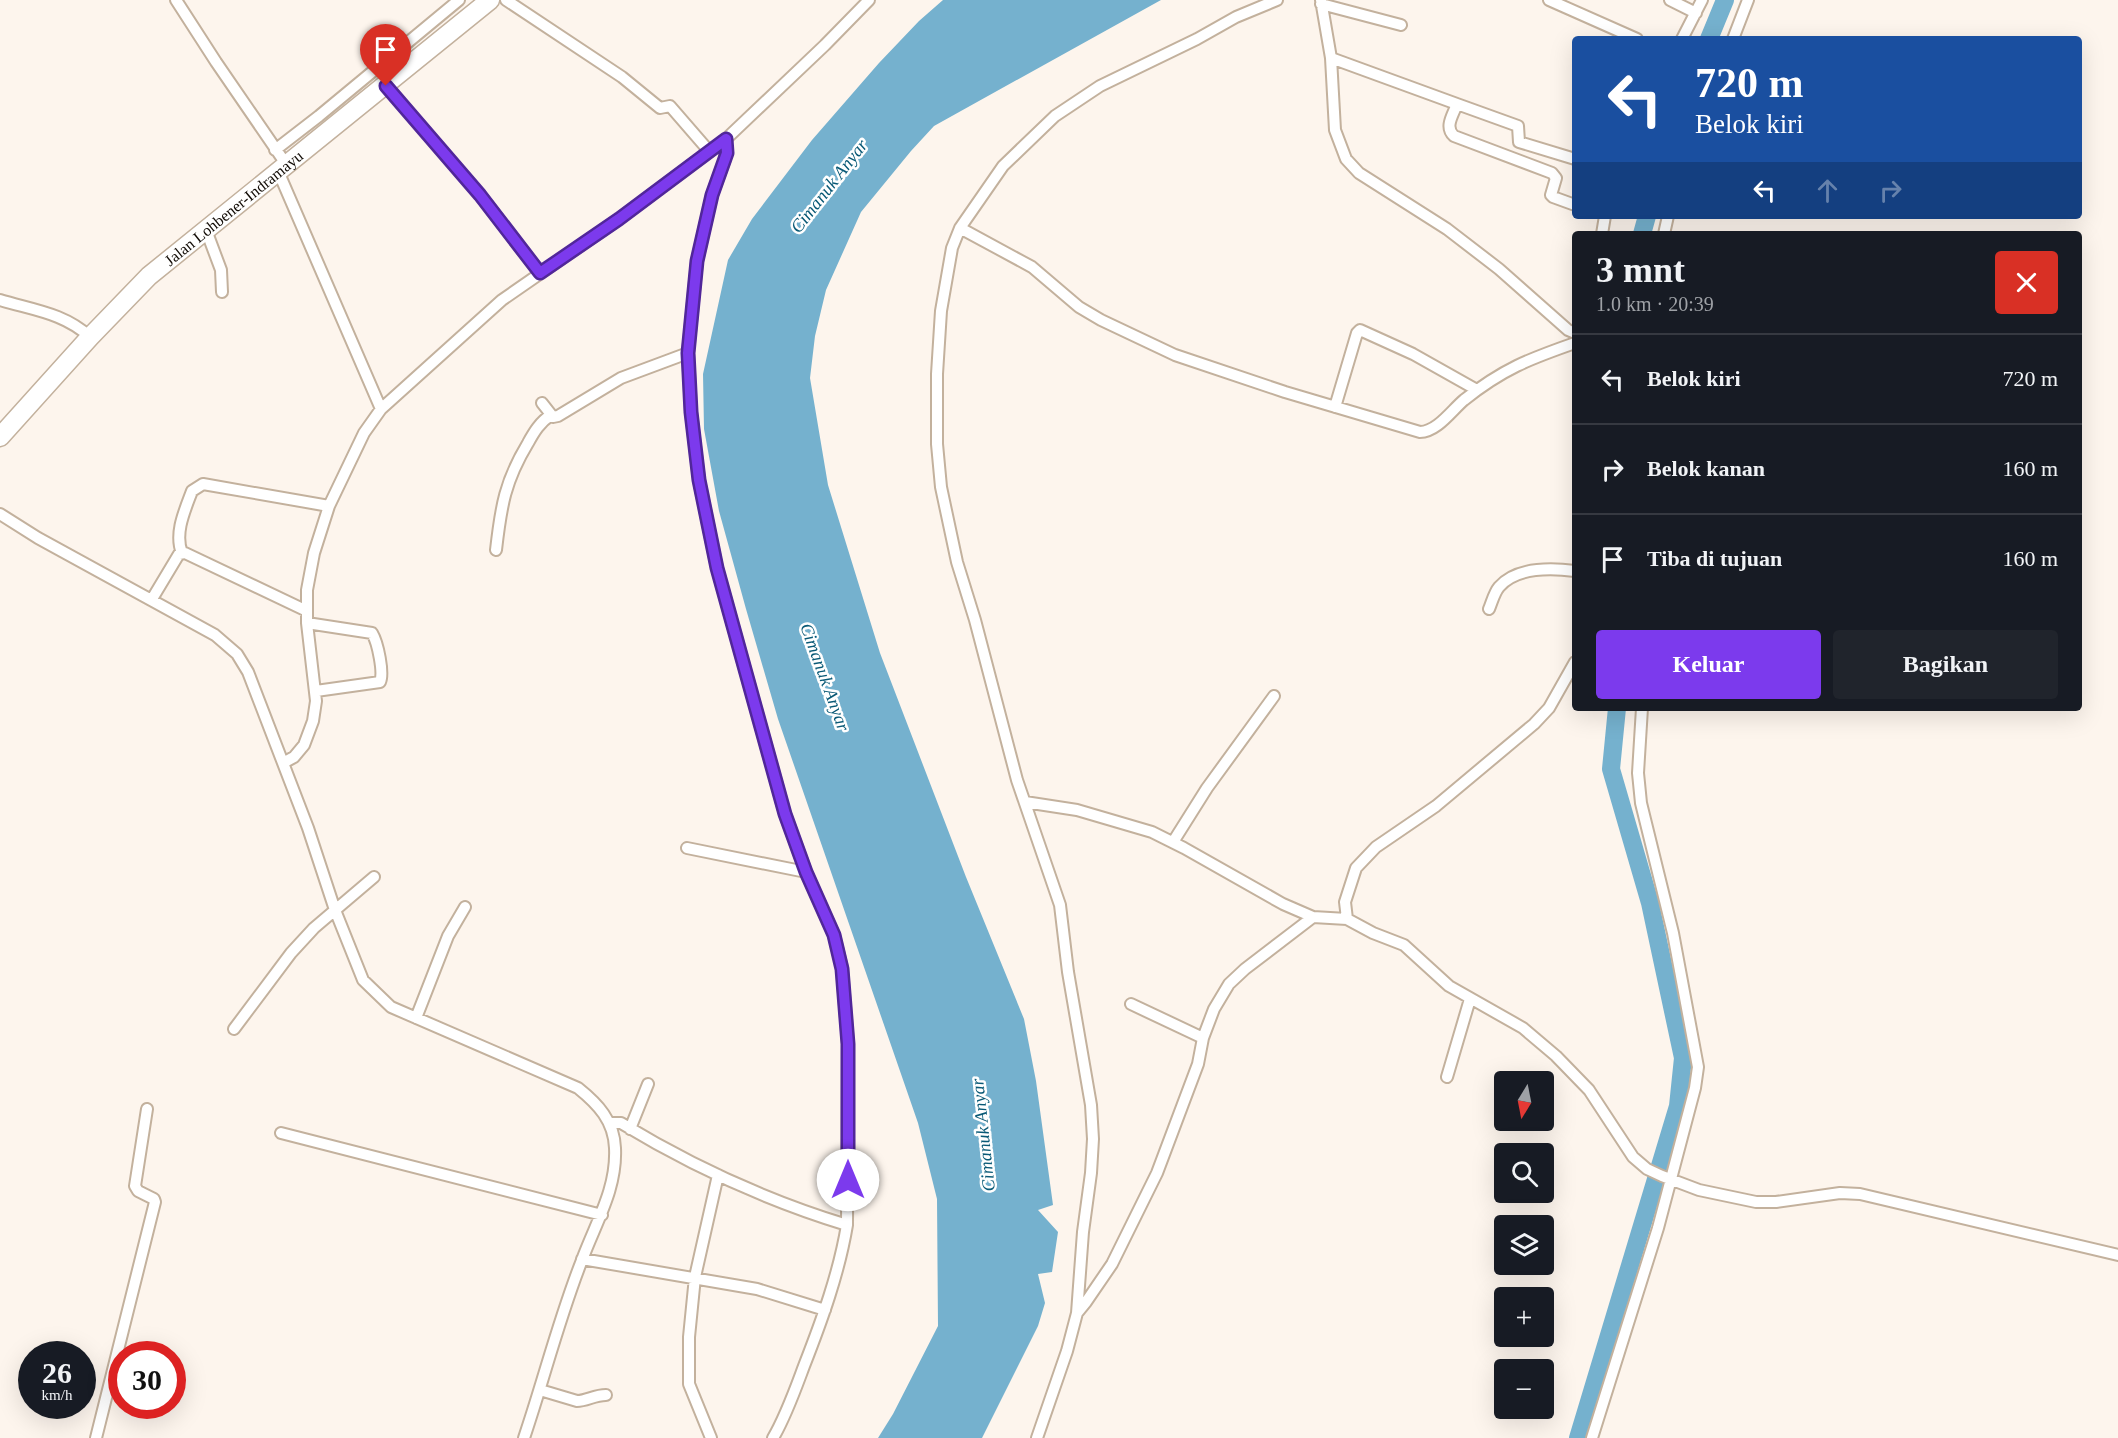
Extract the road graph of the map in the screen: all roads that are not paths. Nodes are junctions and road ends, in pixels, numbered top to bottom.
1 (176, 0) edge
2 (459, 0) edge
3 (490, 0) edge
4 (506, 0) edge
5 (869, 0) edge
6 (1277, 0) edge
7 (1549, 0) edge
8 (1671, 0) edge
9 (1702, 0) edge
10 (1748, 0) edge
11 (1321, 2) edge
12 (1696, 13) junction
13 (1401, 25) dead end
14 (1630, 36) edge
15 (1684, 36) edge
16 (1734, 36) edge
17 (1331, 58) junction
18 (386, 86) junction
19 (1457, 104) junction
20 (726, 139) junction
21 (709, 151) junction
22 (1572, 158) edge
23 (279, 159) junction
24 (1572, 204) edge
25 (960, 228) junction
26 (206, 230) junction
27 (540, 273) junction
28 (222, 292) dead end
29 (0, 300) edge
30 (1572, 332) edge
31 (87, 334) junction
32 (1572, 344) edge
33 (688, 353) junction
34 (1477, 390) junction
35 (542, 403) dead end
36 (1335, 407) junction
37 (381, 409) junction
38 (551, 415) junction
39 (0, 437) edge
40 (329, 506) junction
41 (0, 514) edge
42 (496, 550) dead end
43 (182, 553) junction
44 (1572, 571) edge
45 (152, 599) junction
46 (1489, 609) dead end
47 (307, 611) junction
48 (307, 623) junction
49 (1572, 667) edge
50 (316, 691) junction
51 (1274, 696) dead end
52 (1642, 711) edge
53 (283, 763) junction
54 (1025, 802) junction
55 (1173, 842) junction
56 (687, 848) dead end
57 (806, 872) junction
58 (374, 878) dead end
59 (465, 907) dead end
60 (335, 910) junction
61 (1313, 917) junction
62 (1347, 919) junction
63 (1470, 999) junction
64 (1131, 1004) dead end
65 (416, 1018) junction
66 (234, 1029) dead end
67 (1203, 1038) junction
68 (1447, 1077) dead end
69 (648, 1084) dead end
70 (147, 1109) dead end
71 (611, 1123) junction
72 (630, 1129) junction
73 (281, 1133) dead end
74 (718, 1175) junction
75 (1666, 1178) junction
76 (596, 1214) junction
77 (848, 1225) junction
78 (2118, 1255) edge
79 (582, 1259) junction
80 (695, 1277) junction
81 (825, 1310) junction
82 (1077, 1313) junction
83 (540, 1390) junction
84 (606, 1395) dead end
85 (96, 1438) edge
86 (524, 1438) edge
87 (711, 1438) edge
88 (773, 1438) edge
89 (1037, 1438) edge
90 (1592, 1438) edge

1 - 23 street
2 - 23 street
3 - 18 highway, Jalan Lohbener-Indramayu
4 - 21 street
5 - 20 street
6 - 25 street
7 - 14 street
8 - 12 street
9 - 12 street
10 - 16 street
11 - 13 street
11 - 17 street
12 - 15 street
17 - 19 street
17 - 30 street
18 - 23 highway, Jalan Lohbener-Indramayu
18 - 27 street
19 - 22 street
19 - 24 street
20 - 21 street
20 - 33 street
21 - 27 street
23 - 26 highway, Jalan Lohbener-Indramayu
23 - 37 street
25 - 36 street
25 - 54 street
26 - 28 street
26 - 31 highway, Jalan Lohbener-Indramayu
27 - 37 street
29 - 31 street
31 - 39 highway, Jalan Lohbener-Indramayu
32 - 34 street
33 - 38 street
33 - 57 street
34 - 36 street
34 - 36 street
35 - 38 street
37 - 40 street
38 - 42 street
40 - 43 street
40 - 47 street
41 - 45 street
43 - 45 street
43 - 47 street
44 - 46 street
45 - 53 street
47 - 48 street
48 - 50 street
48 - 50 street
49 - 62 street
50 - 53 street
51 - 55 street
52 - 75 street
53 - 60 street
54 - 55 street
54 - 82 street
55 - 61 street
56 - 57 street
57 - 77 street
58 - 60 street
59 - 65 street
60 - 65 street
60 - 66 street
61 - 62 street
61 - 67 street
62 - 63 street
63 - 68 street
63 - 75 street
64 - 67 street
65 - 71 street
67 - 82 street
69 - 72 street
70 - 85 street
71 - 72 street
71 - 76 street
72 - 74 street
73 - 76 street
74 - 77 street
74 - 80 street
75 - 78 street
75 - 90 street
76 - 79 street
77 - 81 street
79 - 80 street
79 - 83 street
80 - 81 street
80 - 87 street
81 - 88 street
82 - 89 street
83 - 84 street
83 - 86 street

